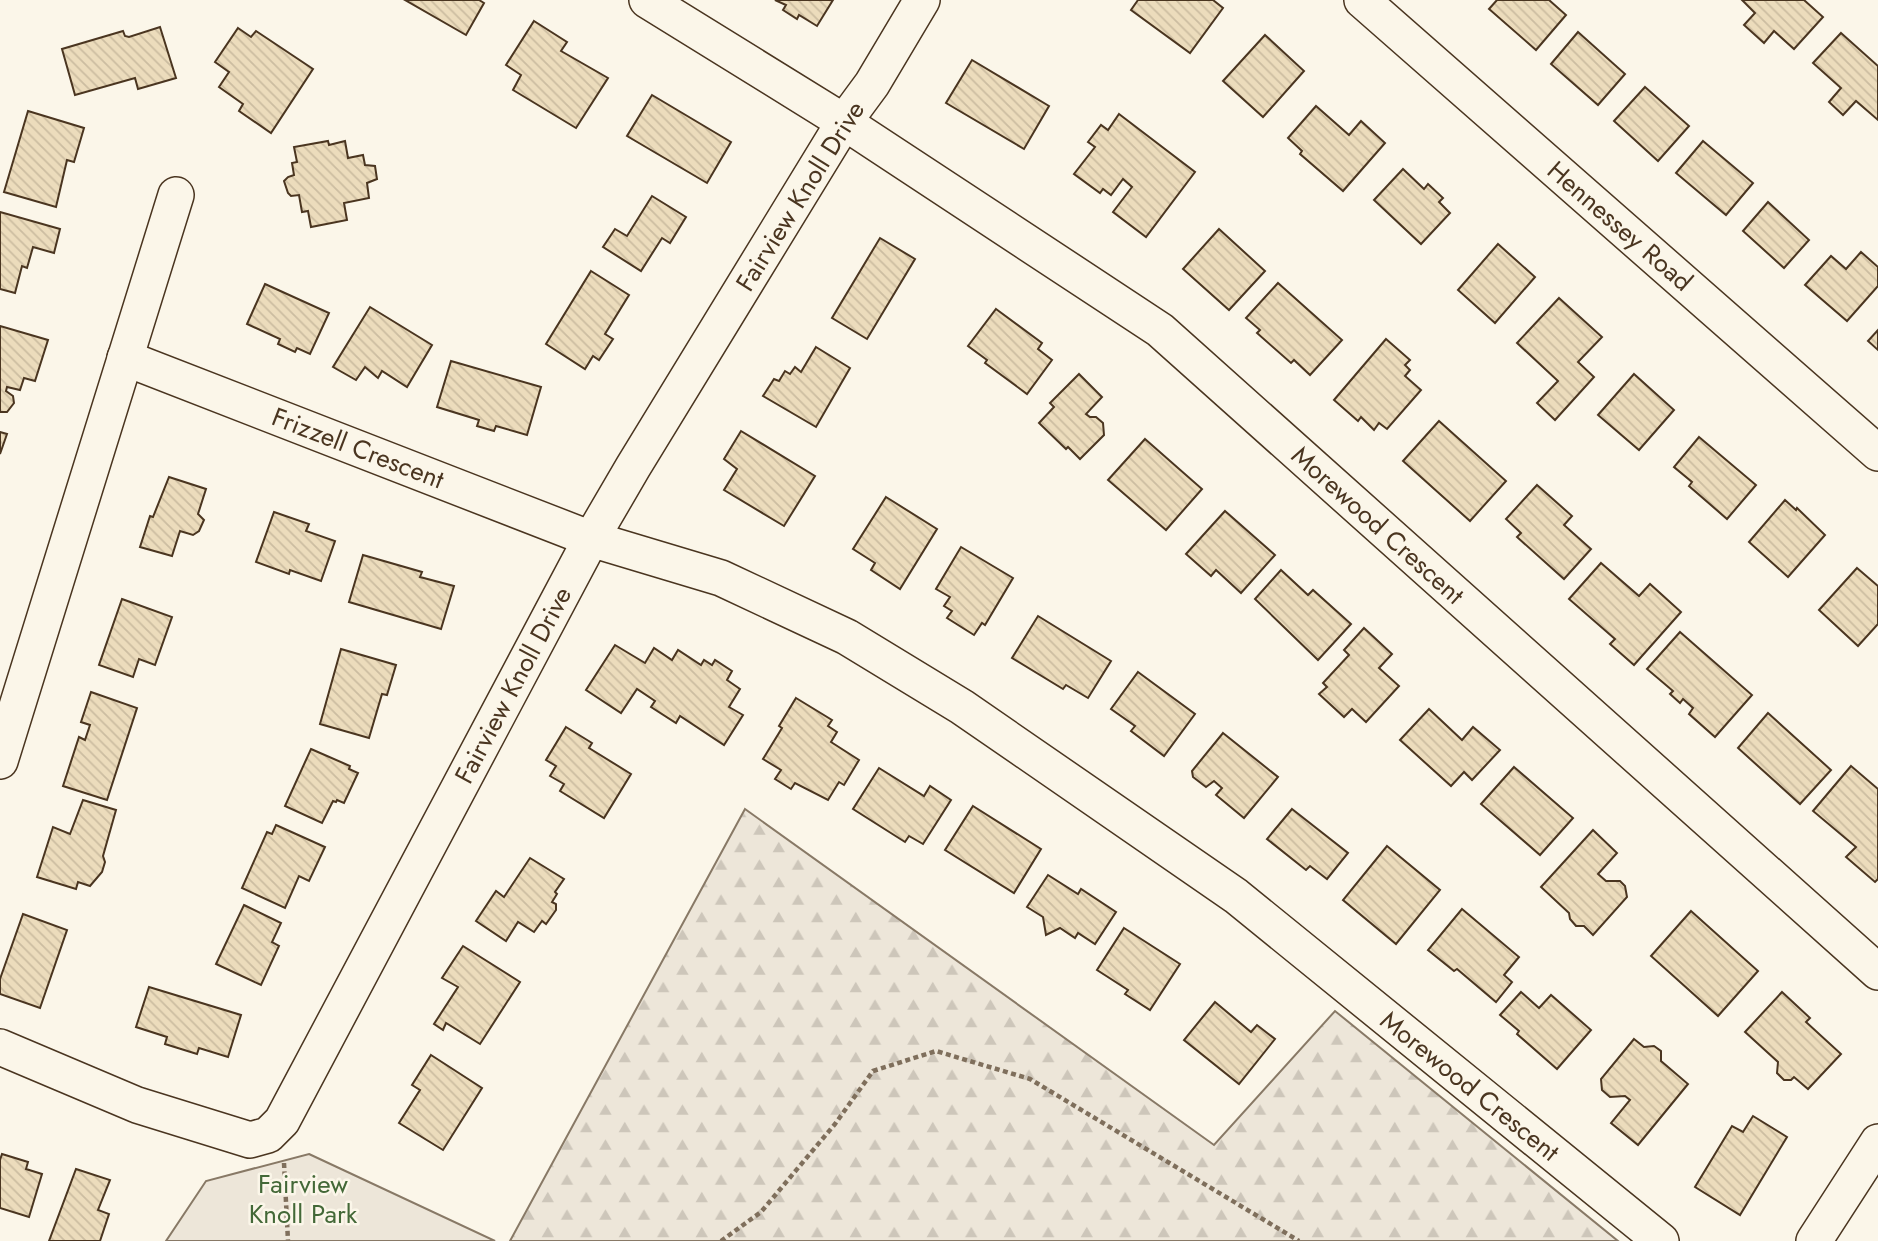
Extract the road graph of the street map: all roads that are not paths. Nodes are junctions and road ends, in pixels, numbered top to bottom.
1 (646, 0) edge
2 (922, 0) edge
3 (1362, 0) edge
4 (844, 122) junction
5 (176, 195) dead end
6 (125, 358) junction
7 (1878, 453) edge
8 (591, 539) junction
9 (0, 761) edge
10 (1878, 972) edge
11 (0, 1047) edge
12 (1878, 1142) edge
13 (1661, 1241) edge
14 (1814, 1241) edge

1 - 4 street, Morewood Crescent
2 - 4 street, Fairview Knoll Drive
3 - 7 street, Hennessey Road
4 - 8 street, Fairview Knoll Drive
4 - 10 street, Morewood Crescent
5 - 6 street
6 - 8 street, Frizzell Crescent
6 - 9 street
8 - 11 street, Fairview Knoll Drive
8 - 13 street, Morewood Crescent
12 - 14 street

